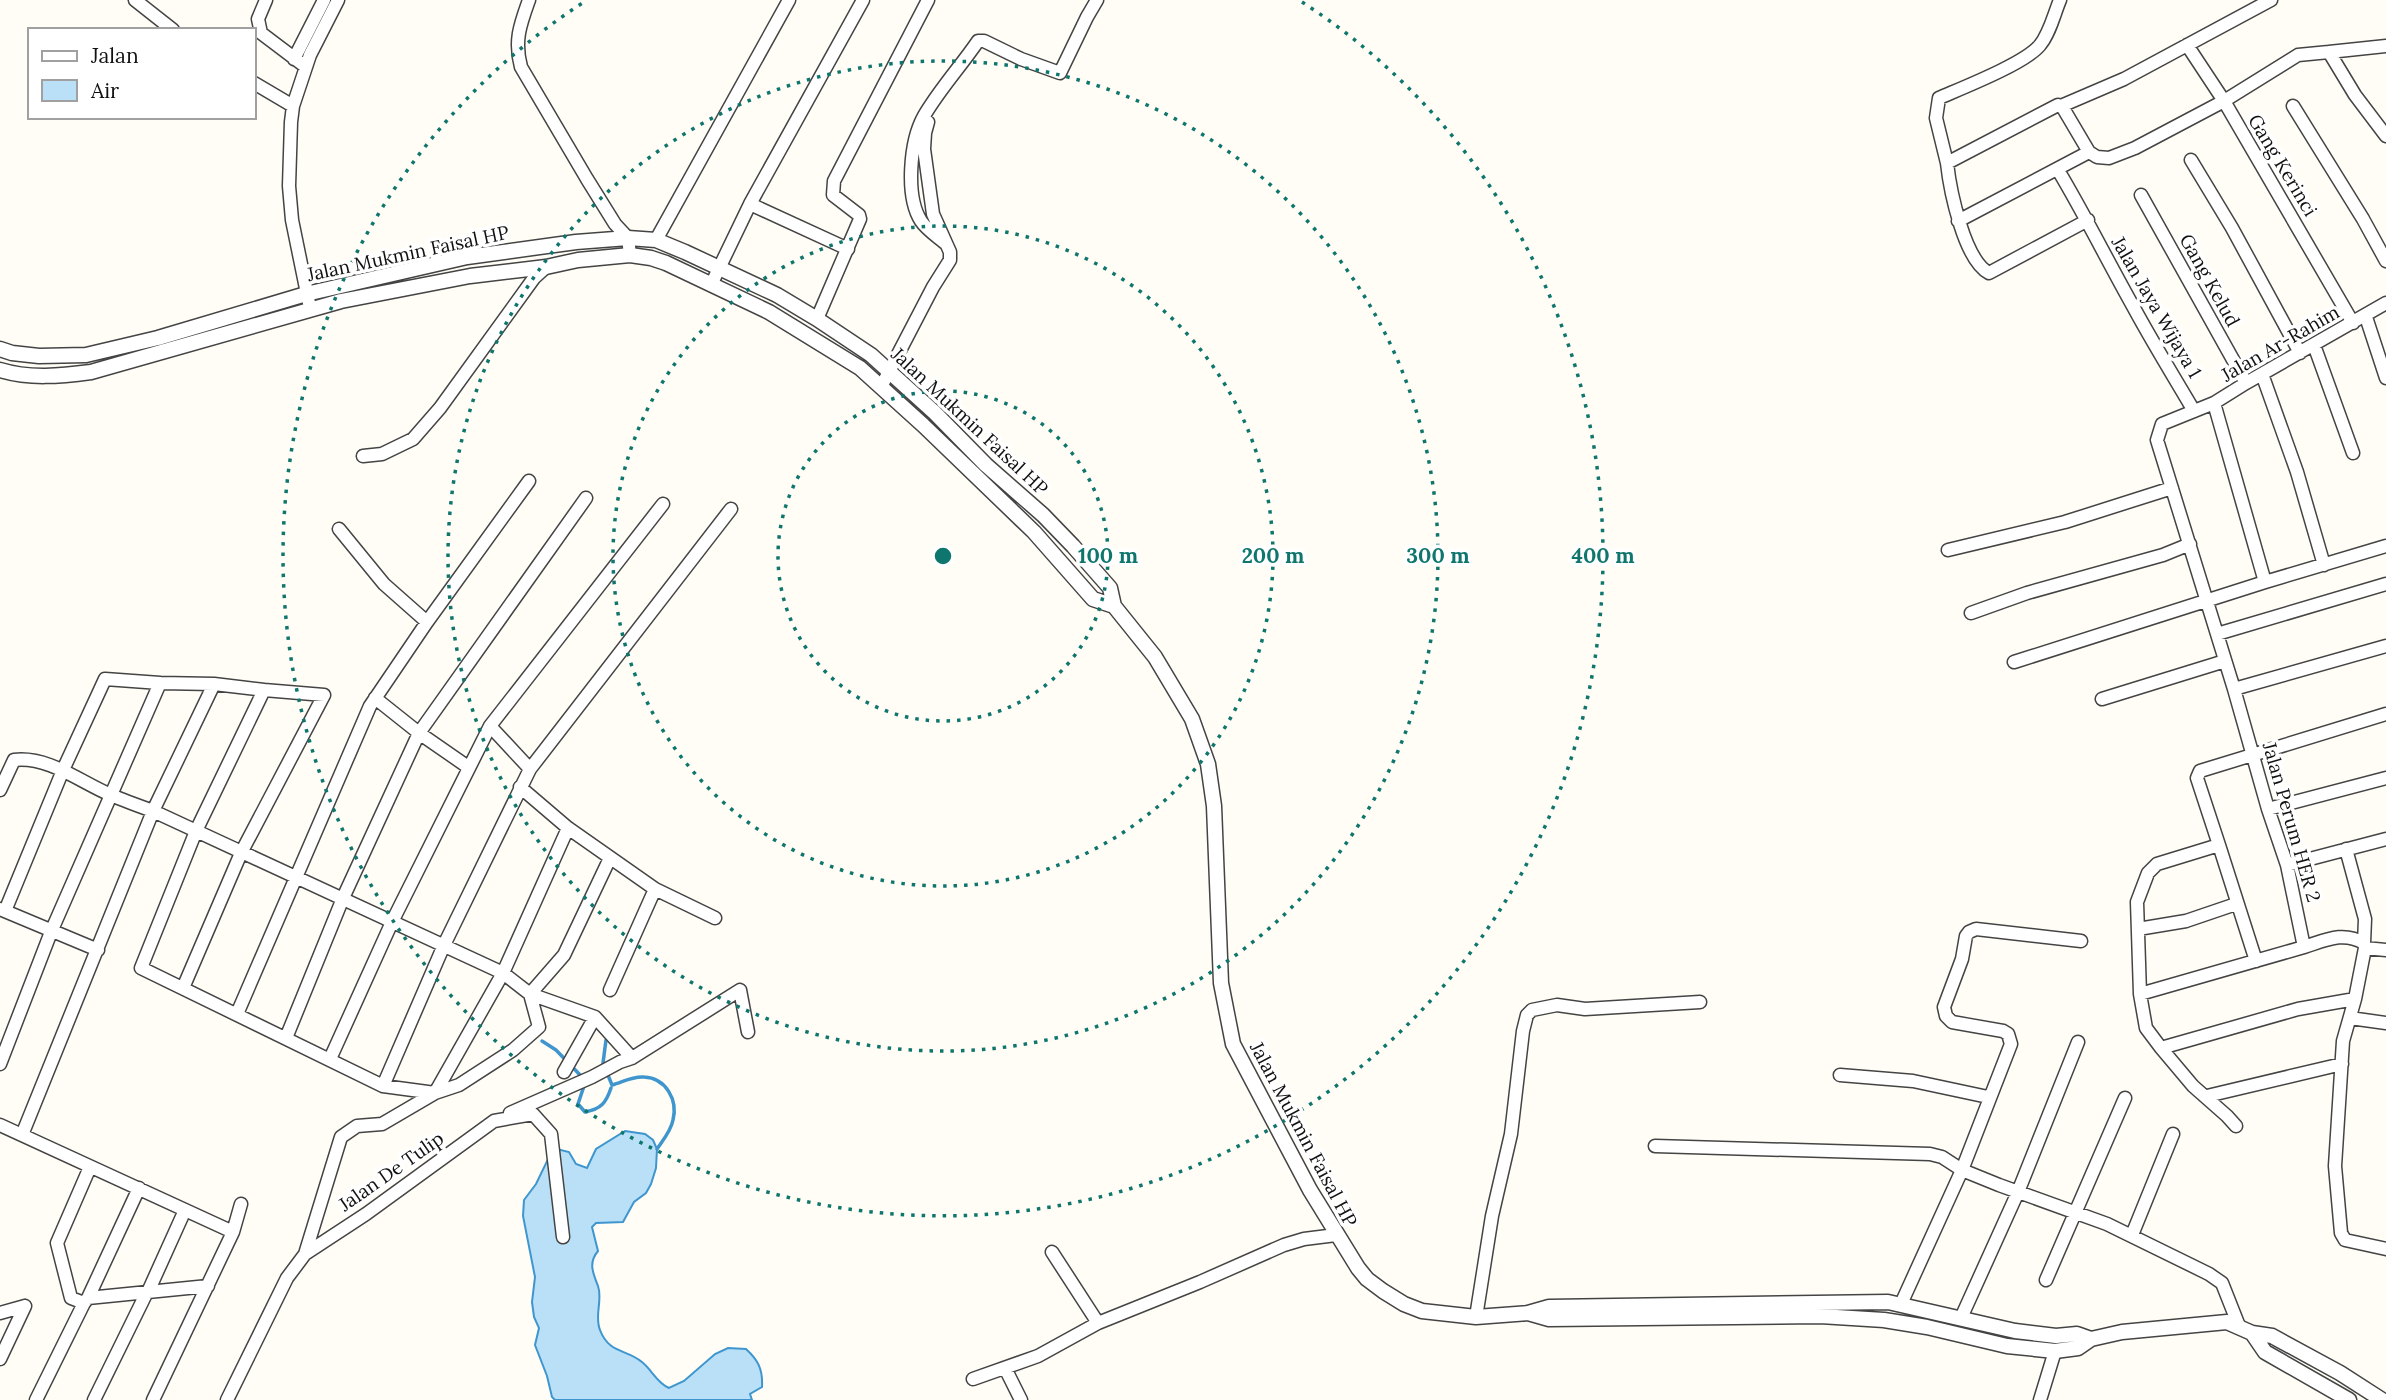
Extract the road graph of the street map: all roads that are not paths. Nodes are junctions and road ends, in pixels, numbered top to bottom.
1 (135, 0) edge
2 (266, 0) edge
3 (324, 0) edge
4 (338, 0) edge
5 (529, 0) edge
6 (789, 0) edge
7 (863, 0) edge
8 (928, 0) edge
9 (1097, 0) edge
10 (2060, 0) edge
11 (2271, 0) edge
12 (170, 28) edge
13 (2187, 45) junction
14 (2386, 46) edge
15 (2329, 52) junction
16 (294, 59) junction
17 (306, 66) junction
18 (256, 84) edge
19 (2224, 101) junction
20 (293, 106) junction
21 (2061, 106) junction
22 (2293, 106) dead end
23 (2386, 136) edge
24 (2089, 152) junction
25 (2191, 160) dead end
26 (1947, 163) junction
27 (2058, 170) junction
28 (2141, 195) dead end
29 (750, 204) junction
30 (2088, 220) junction
31 (1958, 221) junction
32 (628, 238) junction
33 (656, 240) junction
34 (848, 249) junction
35 (630, 256) junction
36 (2386, 261) edge
37 (546, 267) junction
38 (719, 268) junction
39 (711, 285) junction
40 (306, 294) junction
41 (2386, 303) edge
42 (310, 309) junction
43 (2366, 317) junction
44 (817, 319) junction
45 (2353, 323) junction
46 (2314, 345) junction
47 (0, 349) edge
48 (2300, 353) junction
49 (0, 370) edge
50 (890, 372) junction
51 (2262, 374) junction
52 (2386, 378) edge
53 (2246, 383) junction
54 (881, 387) junction
55 (2214, 403) junction
56 (2194, 411) junction
57 (2353, 453) dead end
58 (363, 456) dead end
59 (529, 481) dead end
60 (2172, 488) junction
61 (586, 498) dead end
62 (663, 504) dead end
63 (731, 509) dead end
64 (339, 529) dead end
65 (2190, 544) junction
66 (2386, 546) edge
67 (1948, 550) dead end
68 (2324, 565) junction
69 (2264, 582) junction
70 (2386, 583) edge
71 (2207, 601) junction
72 (1114, 606) junction
73 (1971, 613) dead end
74 (427, 622) junction
75 (2217, 634) junction
76 (2386, 646) edge
77 (2225, 661) junction
78 (2014, 662) dead end
79 (160, 683) junction
80 (214, 684) junction
81 (2234, 689) junction
82 (264, 690) junction
83 (375, 698) junction
84 (2102, 699) dead end
85 (2386, 714) edge
86 (489, 726) junction
87 (419, 733) junction
88 (2252, 753) junction
89 (468, 766) junction
90 (530, 769) junction
91 (63, 770) junction
92 (2386, 778) edge
93 (520, 787) junction
94 (0, 790) edge
95 (110, 795) junction
96 (2268, 809) junction
97 (153, 811) junction
98 (568, 828) junction
99 (196, 831) junction
100 (2386, 839) edge
101 (2219, 845) junction
102 (2347, 849) junction
103 (241, 853) junction
104 (610, 858) junction
105 (2287, 865) junction
106 (295, 876) junction
107 (655, 889) junction
108 (343, 898) junction
109 (2236, 904) junction
110 (3, 910) edge
111 (715, 918) dead end
112 (392, 922) junction
113 (2138, 929) junction
114 (51, 932) junction
115 (2081, 941) dead end
116 (444, 945) junction
117 (2365, 945) junction
118 (2304, 947) junction
119 (98, 950) junction
120 (2386, 950) edge
121 (2256, 961) junction
122 (502, 973) junction
123 (183, 988) junction
124 (610, 990) dead end
125 (530, 994) junction
126 (2140, 994) junction
127 (2356, 999) junction
128 (1700, 1002) dead end
129 (237, 1014) junction
130 (595, 1017) junction
131 (2350, 1018) junction
132 (2386, 1023) edge
133 (748, 1032) dead end
134 (286, 1038) junction
135 (2078, 1042) dead end
136 (2161, 1048) junction
137 (330, 1059) junction
138 (626, 1060) junction
139 (0, 1064) edge
140 (2342, 1064) junction
141 (564, 1072) dead end
142 (1840, 1075) dead end
143 (383, 1086) junction
144 (435, 1093) junction
145 (2207, 1096) junction
146 (1988, 1097) junction
147 (2124, 1098) dead end
148 (494, 1121) junction
149 (0, 1125) edge
150 (2236, 1126) dead end
151 (2174, 1134) dead end
152 (22, 1135) junction
153 (1655, 1146) dead end
154 (90, 1167) junction
155 (1962, 1170) junction
156 (139, 1188) junction
157 (2018, 1192) junction
158 (241, 1204) dead end
159 (185, 1210) junction
160 (2075, 1212) junction
161 (233, 1232) junction
162 (1336, 1235) junction
163 (2132, 1235) junction
164 (563, 1237) dead end
165 (2386, 1249) edge
166 (1052, 1252) dead end
167 (305, 1254) junction
168 (2046, 1280) dead end
169 (208, 1286) junction
170 (147, 1293) junction
171 (87, 1301) junction
172 (1901, 1304) junction
173 (0, 1313) edge
174 (1528, 1313) junction
175 (1476, 1317) junction
176 (1961, 1318) junction
177 (1098, 1323) junction
178 (2239, 1327) junction
179 (2091, 1339) junction
180 (2054, 1351) junction
181 (0, 1359) edge
182 (1005, 1368) junction
183 (973, 1379) dead end
184 (36, 1400) edge
185 (93, 1400) edge
186 (153, 1400) edge
187 (227, 1400) edge
188 (1021, 1400) edge
189 (2040, 1400) edge
190 (2349, 1400) edge
191 (2382, 1400) edge

1 - 12 street
2 - 16 street
3 - 16 street
4 - 17 street
5 - 32 street
6 - 33 street
7 - 29 street
8 - 34 street
9 - 50 street
10 - 26 street
11 - 13 street
13 - 19 street
13 - 21 street
14 - 15 street
15 - 19 street, Gang Kerinci
15 - 23 street
16 - 17 street
17 - 20 street
18 - 20 street
19 - 24 street
19 - 45 street, Gang Kerinci
20 - 40 street
21 - 24 street
21 - 26 street
22 - 36 street
24 - 27 street
25 - 48 street
26 - 31 street
27 - 30 street, Jalan Jaya Wijaya 1
27 - 31 street
28 - 53 street, Gang Kelud
29 - 34 street
29 - 38 street
30 - 31 street
30 - 56 street, Jalan Jaya Wijaya 1
32 - 33 street, Jalan Mukmin Faisal HP
32 - 35 street
32 - 40 street, Jalan Mukmin Faisal HP
33 - 38 street, Jalan Mukmin Faisal HP
34 - 44 street
35 - 37 street, Jalan Mukmin Faisal HP
35 - 39 street, Jalan Mukmin Faisal HP
37 - 42 street, Jalan Mukmin Faisal HP
37 - 58 street
38 - 39 street
38 - 44 street, Jalan Mukmin Faisal HP
39 - 54 street, Jalan Mukmin Faisal HP
40 - 42 street
40 - 47 street, Jalan Mukmin Faisal HP
41 - 43 street, Jalan Ar-Rahim
42 - 49 street, Jalan Mukmin Faisal HP
43 - 45 street, Jalan Ar-Rahim
43 - 52 street
44 - 50 street, Jalan Mukmin Faisal HP
45 - 46 street, Jalan Ar-Rahim
46 - 48 street, Jalan Ar-Rahim
46 - 57 street
48 - 51 street, Jalan Ar-Rahim
50 - 54 street
50 - 72 street, Jalan Mukmin Faisal HP
51 - 53 street, Jalan Ar-Rahim
51 - 68 street
53 - 55 street, Jalan Ar-Rahim
54 - 72 street, Jalan Mukmin Faisal HP
55 - 56 street, Jalan Ar-Rahim
55 - 69 street
56 - 60 street, Jalan Ar-Rahim
59 - 74 street
60 - 65 street, Jalan Perum HER 2
60 - 67 street
61 - 87 street
62 - 86 street
63 - 90 street
64 - 74 street
65 - 71 street, Jalan Perum HER 2
65 - 73 street
66 - 68 street
68 - 69 street
69 - 71 street
70 - 75 street
71 - 75 street, Jalan Perum HER 2
71 - 78 street
72 - 162 street, Jalan Mukmin Faisal HP
74 - 83 street
75 - 77 street, Jalan Perum HER 2
76 - 81 street
77 - 81 street, Jalan Perum HER 2
77 - 84 street
79 - 80 street
79 - 91 street
79 - 95 street
80 - 82 street
80 - 97 street
81 - 88 street, Jalan Perum HER 2
82 - 99 street
82 - 103 street
83 - 87 street
83 - 106 street
85 - 88 street
86 - 89 street
86 - 90 street
87 - 89 street
87 - 108 street
88 - 96 street, Jalan Perum HER 2
88 - 101 street
89 - 112 street
90 - 93 street
91 - 94 street
91 - 95 street
91 - 110 street
92 - 96 street
93 - 98 street
93 - 116 street
95 - 97 street
95 - 114 street
96 - 105 street, Jalan Perum HER 2
97 - 99 street
97 - 119 street
98 - 104 street
98 - 122 street
99 - 103 street
99 - 123 street
100 - 102 street
101 - 109 street
101 - 113 street
102 - 105 street
102 - 117 street
103 - 106 street
103 - 123 street
104 - 107 street
104 - 125 street
105 - 118 street, Jalan Perum HER 2
106 - 108 street
106 - 129 street
107 - 111 street
107 - 124 street
108 - 112 street
108 - 134 street
109 - 113 street
109 - 121 street
110 - 114 street
112 - 116 street
112 - 137 street
113 - 126 street
114 - 119 street
114 - 139 street
115 - 146 street
116 - 122 street
116 - 143 street
117 - 118 street
117 - 120 street
117 - 127 street
118 - 121 street
119 - 152 street
121 - 126 street
122 - 125 street
122 - 144 street
123 - 129 street
125 - 130 street
125 - 144 street
126 - 136 street
127 - 131 street
127 - 136 street
128 - 175 street
129 - 134 street
130 - 138 street
130 - 141 street
131 - 132 street
131 - 140 street
133 - 138 street
134 - 137 street
135 - 157 street
136 - 145 street
137 - 143 street
138 - 148 street
140 - 145 street
140 - 165 street
142 - 146 street
143 - 144 street
144 - 167 street
145 - 150 street
146 - 155 street
147 - 160 street
148 - 164 street, Jalan De Tulip
148 - 167 street, Jalan De Tulip
149 - 152 street
151 - 163 street
152 - 154 street
153 - 155 street
154 - 156 street
154 - 171 street
155 - 157 street
155 - 172 street
156 - 159 street
156 - 171 street
157 - 160 street
157 - 176 street
158 - 161 street
159 - 161 street
159 - 170 street
160 - 163 street
160 - 168 street
161 - 169 street
162 - 175 street, Jalan Mukmin Faisal HP
162 - 177 street
163 - 178 street
166 - 177 street
167 - 187 street, Jalan De Tulip
169 - 170 street
169 - 186 street
170 - 171 street
170 - 185 street
171 - 184 street
172 - 174 street, Jalan Mukmin Faisal HP
172 - 176 street, Jalan Mukmin Faisal HP
173 - 181 street
174 - 175 street, Jalan Mukmin Faisal HP
174 - 180 street, Jalan Mukmin Faisal HP
176 - 179 street, Jalan Mukmin Faisal HP
177 - 182 street
178 - 179 street, Jalan Mukmin Faisal HP
178 - 190 street
178 - 191 street, Jalan Mukmin Faisal HP
179 - 180 street, Jalan Mukmin Faisal HP
180 - 189 street
182 - 183 street
182 - 188 street

